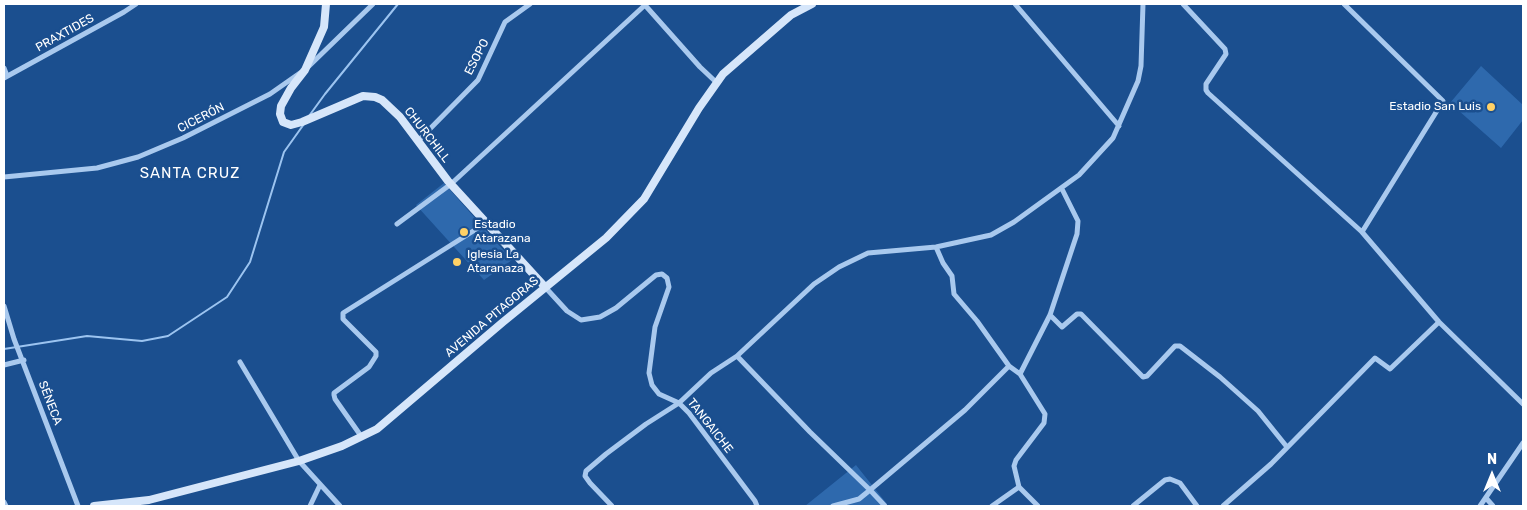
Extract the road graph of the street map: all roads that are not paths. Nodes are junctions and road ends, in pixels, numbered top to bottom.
1 (136, 4) edge
2 (326, 4) edge
3 (373, 4) edge
4 (530, 4) edge
5 (644, 4) edge
6 (812, 4) edge
7 (1015, 4) edge
8 (1143, 4) edge
9 (1183, 4) edge
10 (1344, 4) edge
11 (4, 68) edge
12 (305, 70) junction
13 (6, 77) edge
14 (717, 83) junction
15 (1119, 126) junction
16 (418, 141) junction
17 (4, 177) edge
18 (451, 184) junction
19 (1062, 189) junction
20 (486, 223) junction
21 (397, 224) dead end
22 (1362, 232) junction
23 (936, 247) junction
24 (545, 287) junction
25 (4, 306) edge
26 (1050, 315) junction
27 (1438, 322) junction
28 (737, 356) junction
29 (24, 360) junction
30 (240, 362) dead end
31 (4, 365) edge
32 (1009, 366) junction
33 (1020, 374) junction
34 (679, 403) junction
35 (1523, 404) edge
36 (361, 436) junction
37 (1523, 443) edge
38 (1287, 447) junction
39 (299, 461) junction
40 (320, 485) junction
41 (1019, 486) junction
42 (870, 490) junction
43 (1486, 498) junction
44 (1230, 501) junction
45 (4, 502) edge
46 (6, 506) edge
47 (78, 506) edge
48 (94, 506) edge
49 (310, 506) edge
50 (340, 506) edge
51 (612, 506) edge
52 (757, 506) edge
53 (833, 506) edge
54 (885, 506) edge
55 (992, 506) edge
56 (1038, 506) edge
57 (1133, 506) edge
58 (1197, 506) edge
59 (1223, 506) edge
60 (1235, 506) edge
61 (1480, 506) edge
62 (1493, 506) edge

1 - 13 street, PRAXTIDES
2 - 12 main road
3 - 12 street, CICERÓN
4 - 16 street, ESOPO
5 - 14 street
5 - 18 street
6 - 14 main road, AVENIDA PITAGORAS
7 - 15 street
8 - 15 street
9 - 22 street
10 - 22 street
11 - 13 street
12 - 16 main road, CHURCHILL
12 - 17 street, CICERÓN
14 - 24 main road, AVENIDA PITAGORAS
15 - 19 street
16 - 18 main road, CHURCHILL
18 - 20 main road, CHURCHILL
18 - 21 street
19 - 23 street
19 - 26 street
20 - 24 main road, CHURCHILL
20 - 36 street
22 - 27 street
23 - 28 street
23 - 32 street
24 - 34 street, TANGAICHE
24 - 36 main road, AVENIDA PITAGORAS
25 - 29 street, SÉNECA
26 - 33 street
26 - 38 street
27 - 35 street
27 - 38 street
28 - 34 street
28 - 42 street
29 - 31 street
29 - 47 street, SÉNECA
30 - 39 street
32 - 33 street
32 - 42 street
33 - 41 street
34 - 51 street
34 - 52 street, TANGAICHE
36 - 39 main road, AVENIDA PITAGORAS
37 - 43 street
38 - 44 street
39 - 40 street
39 - 48 main road, AVENIDA PITAGORAS
40 - 49 street
40 - 50 street
41 - 55 street
41 - 56 street
42 - 53 street
42 - 54 street
43 - 61 street
43 - 62 street
44 - 59 street
44 - 60 street
45 - 46 street
57 - 58 street

